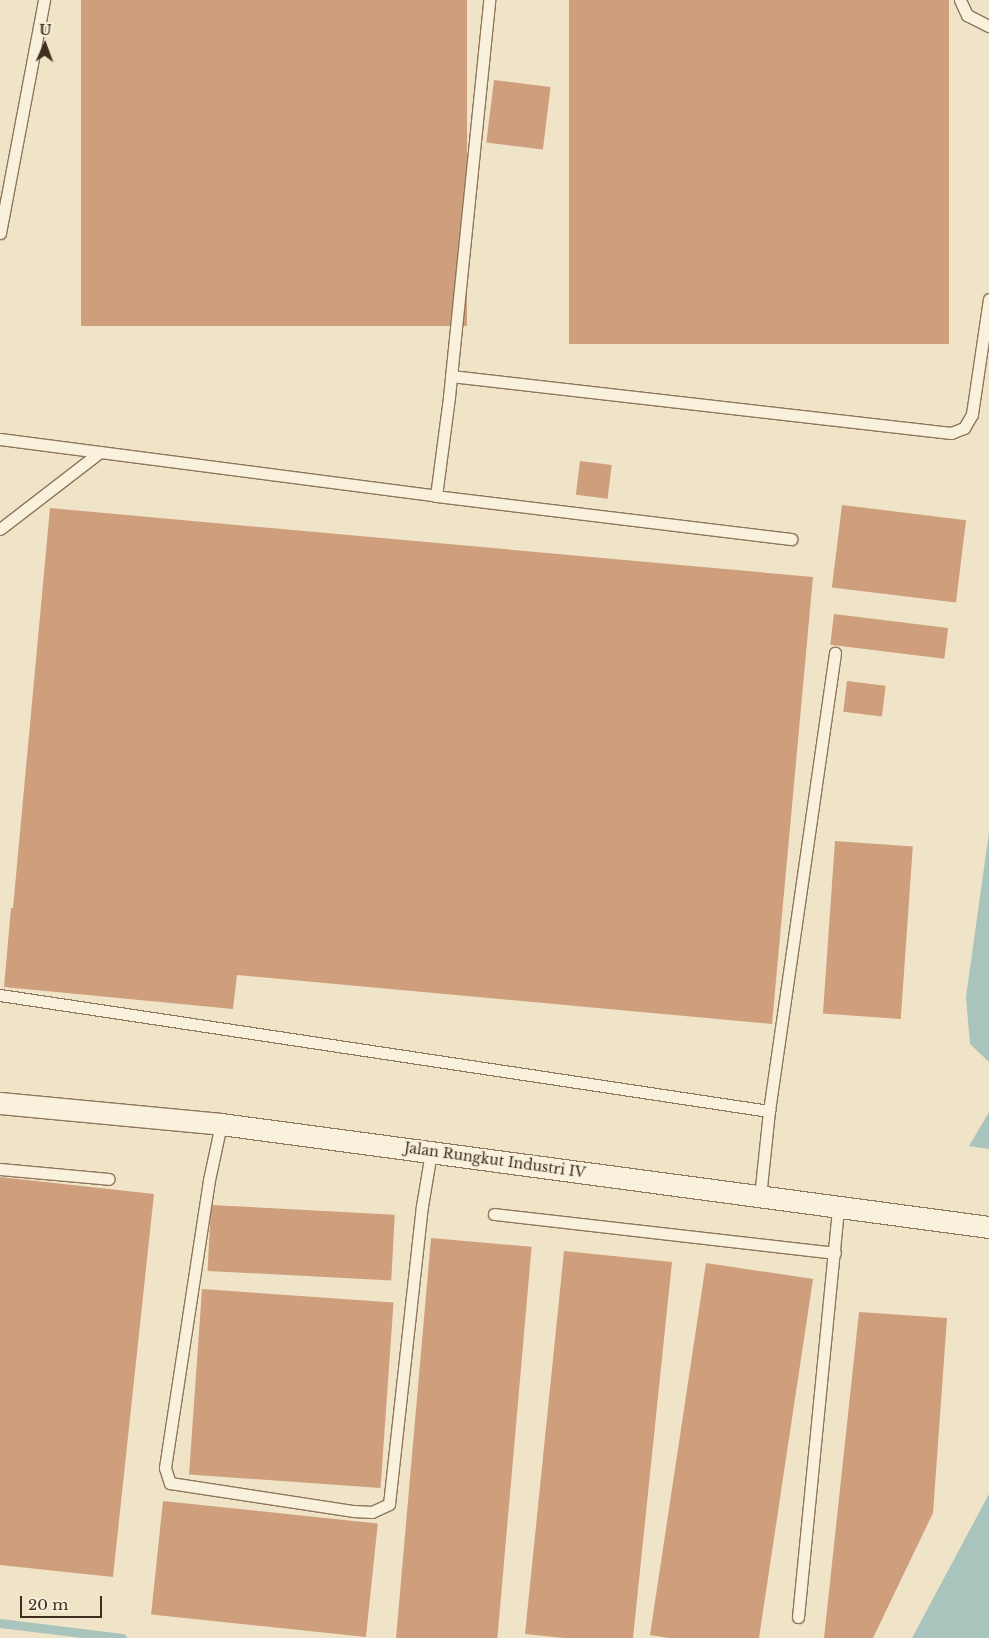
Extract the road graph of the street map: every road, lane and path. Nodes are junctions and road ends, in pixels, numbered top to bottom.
1 (44, 0) edge
2 (489, 0) edge
3 (960, 0) edge
4 (989, 26) edge
5 (0, 233) edge
6 (989, 300) edge
7 (451, 376) junction
8 (0, 439) edge
9 (100, 452) junction
10 (436, 496) junction
11 (0, 529) edge
12 (791, 539) dead end
13 (835, 653) dead end
14 (0, 995) edge
15 (0, 1103) edge
16 (769, 1111) junction
17 (221, 1124) junction
18 (431, 1152) junction
19 (0, 1169) edge
20 (109, 1179) dead end
21 (760, 1196) junction
22 (838, 1206) junction
23 (494, 1214) dead end
24 (989, 1226) edge
25 (835, 1253) junction
26 (798, 1617) dead end

1 - 5 lane
2 - 7 lane
3 - 4 lane
6 - 7 lane
7 - 10 lane
8 - 9 lane
9 - 10 lane
9 - 11 lane
10 - 12 lane
13 - 16 lane
14 - 16 lane
15 - 17 street, Jalan Rungkut Industri IV
16 - 21 lane
17 - 18 street, Jalan Rungkut Industri IV
17 - 18 lane
18 - 21 street, Jalan Rungkut Industri IV
19 - 20 lane
21 - 22 street, Jalan Rungkut Industri IV
22 - 24 street, Jalan Rungkut Industri IV
22 - 25 lane
23 - 25 lane
25 - 26 lane

